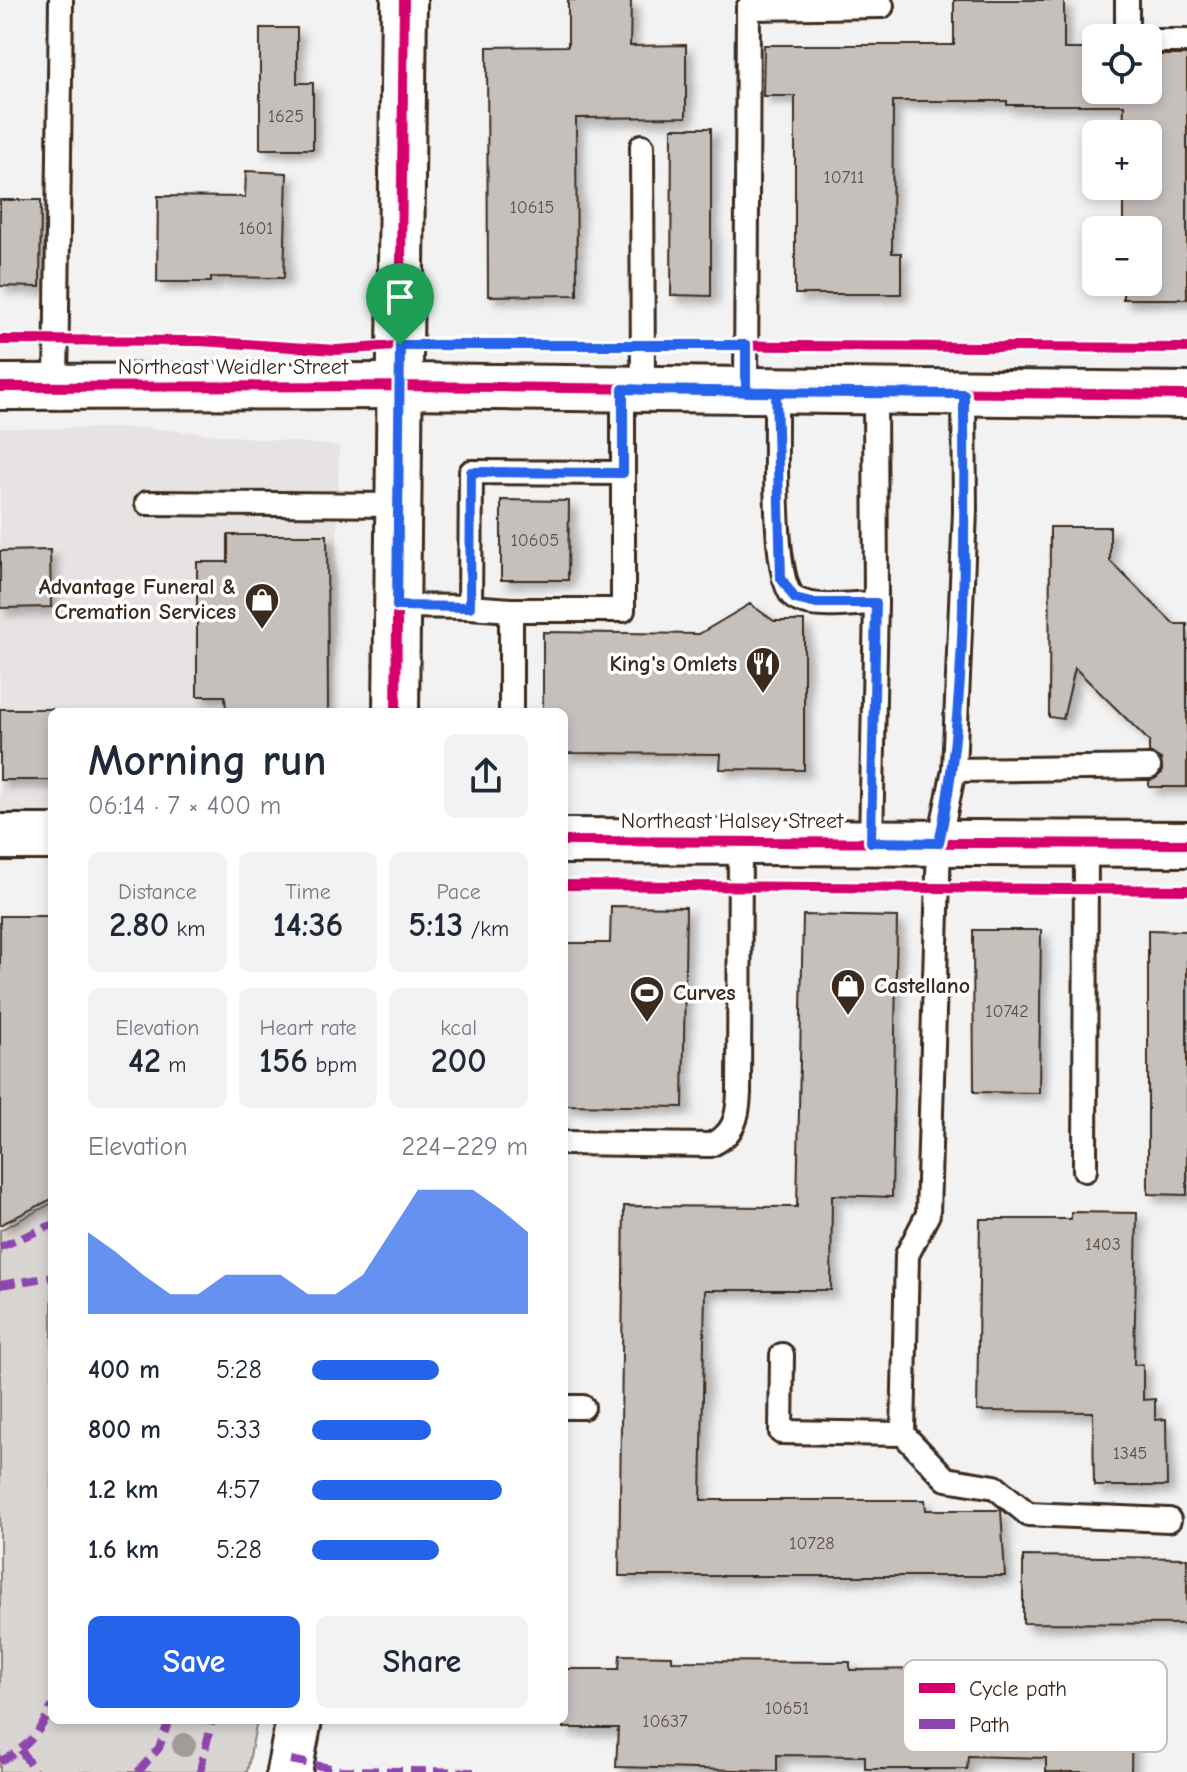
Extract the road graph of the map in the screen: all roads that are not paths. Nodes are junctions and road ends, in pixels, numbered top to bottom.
1 (61, 0) edge
2 (404, 0) edge
3 (1127, 0) edge
4 (882, 6) dead end
5 (1127, 24) edge
6 (1162, 41) edge
7 (1187, 41) edge
8 (642, 146) dead end
9 (399, 386) junction
10 (0, 387) edge
11 (56, 388) junction
12 (633, 389) junction
13 (761, 392) junction
14 (875, 394) junction
15 (964, 394) junction
16 (1187, 395) edge
17 (623, 473) junction
18 (147, 503) dead end
19 (399, 505) junction
20 (876, 603) junction
21 (397, 606) junction
22 (470, 607) junction
23 (511, 610) junction
24 (396, 708) edge
25 (511, 708) edge
26 (1149, 767) dead end
27 (954, 770) junction
28 (0, 837) edge
29 (48, 837) edge
30 (568, 841) edge
31 (740, 841) junction
32 (871, 842) junction
33 (939, 843) junction
34 (1086, 844) junction
35 (1187, 844) edge
36 (568, 1143) edge
37 (1085, 1170) dead end
38 (782, 1355) dead end
39 (903, 1434) junction
40 (1169, 1520) dead end
41 (298, 1724) edge
42 (289, 1772) edge

1 - 11 lane
2 - 9 main road
3 - 5 lane
4 - 13 lane
6 - 7 lane
8 - 12 lane
9 - 11 main road, Northeast Weidler Street
9 - 12 main road, Northeast Weidler Street
9 - 19 main road
10 - 11 main road, Northeast Weidler Street
12 - 13 main road, Northeast Weidler Street
12 - 17 lane
13 - 14 main road, Northeast Weidler Street
13 - 20 lane
14 - 15 main road, Northeast Weidler Street
14 - 20 lane
15 - 16 main road, Northeast Weidler Street
15 - 27 lane
17 - 22 lane
17 - 23 lane
18 - 19 lane
19 - 21 main road
20 - 32 lane
21 - 22 lane
21 - 24 main road
22 - 23 lane
23 - 25 lane
26 - 27 lane
27 - 33 lane
28 - 29 main road
30 - 31 main road, Northeast Halsey Street
31 - 32 main road, Northeast Halsey Street
31 - 36 lane
32 - 33 main road, Northeast Halsey Street
33 - 34 main road, Northeast Halsey Street
33 - 39 lane
34 - 35 main road, Northeast Halsey Street
34 - 37 lane
38 - 39 lane
39 - 40 lane
41 - 42 main road

